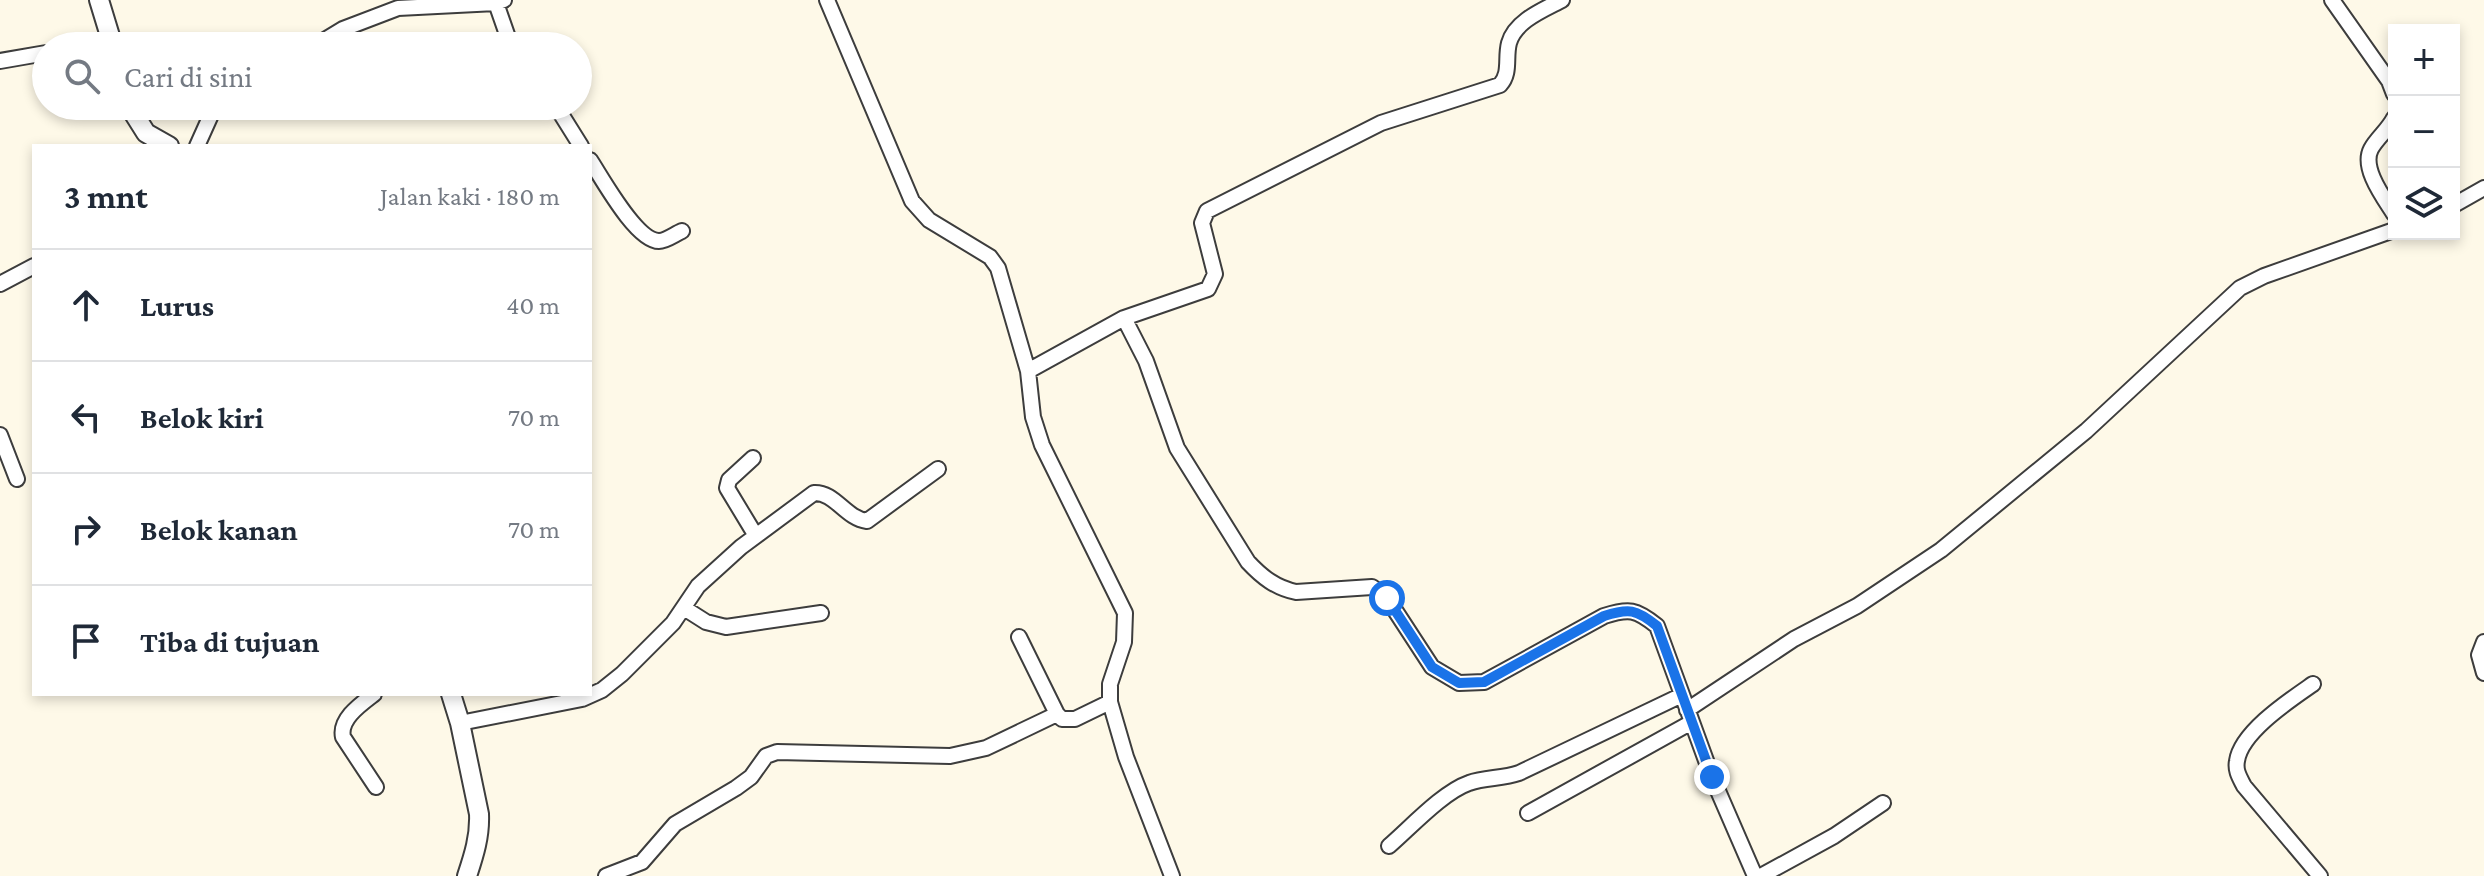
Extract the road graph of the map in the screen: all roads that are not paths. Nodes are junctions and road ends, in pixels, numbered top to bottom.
1 (99, 0) edge
2 (827, 0) edge
3 (1562, 0) edge
4 (2332, 0) edge
5 (500, 1) edge
6 (109, 32) edge
7 (338, 32) edge
8 (508, 32) edge
9 (32, 55) edge
10 (0, 61) edge
11 (2388, 80) edge
12 (138, 120) edge
13 (209, 120) edge
14 (565, 120) edge
15 (2388, 126) edge
16 (163, 144) edge
17 (198, 144) edge
18 (580, 144) edge
19 (592, 163) edge
20 (2484, 188) edge
21 (2460, 202) edge
22 (2388, 203) edge
23 (682, 231) dead end
24 (2388, 232) edge
25 (32, 267) edge
26 (0, 284) edge
27 (1124, 318) junction
28 (1028, 371) junction
29 (0, 435) edge
30 (753, 458) dead end
31 (938, 469) dead end
32 (17, 479) dead end
33 (756, 536) junction
34 (684, 608) junction
35 (821, 613) dead end
36 (1019, 637) dead end
37 (2484, 642) edge
38 (2484, 673) edge
39 (2313, 684) dead end
40 (592, 694) edge
41 (1682, 695) junction
42 (371, 696) edge
43 (452, 696) edge
44 (589, 696) edge
45 (1110, 702) junction
46 (1057, 714) junction
47 (1690, 716) junction
48 (460, 723) junction
49 (376, 787) dead end
50 (1883, 803) dead end
51 (1528, 813) dead end
52 (1389, 846) dead end
53 (467, 876) edge
54 (606, 876) edge
55 (1172, 876) edge
56 (1755, 876) edge
57 (1761, 876) edge
58 (2320, 876) edge

1 - 6 street
2 - 28 street
3 - 27 street
4 - 11 street
5 - 7 street
5 - 8 street
9 - 10 street
12 - 16 street
13 - 17 street
14 - 18 street
15 - 22 street
19 - 23 street
20 - 21 street
24 - 47 street
25 - 26 street
27 - 28 street
27 - 41 street
28 - 45 street
29 - 32 street
30 - 33 street
31 - 33 street
33 - 34 street
34 - 35 street
34 - 40 street
36 - 46 street
37 - 38 street
39 - 58 street
41 - 47 street
41 - 52 street
42 - 49 street
43 - 48 street
44 - 48 street
45 - 46 street
45 - 55 street
46 - 54 street
47 - 51 street
47 - 56 street
48 - 53 street
50 - 57 street

